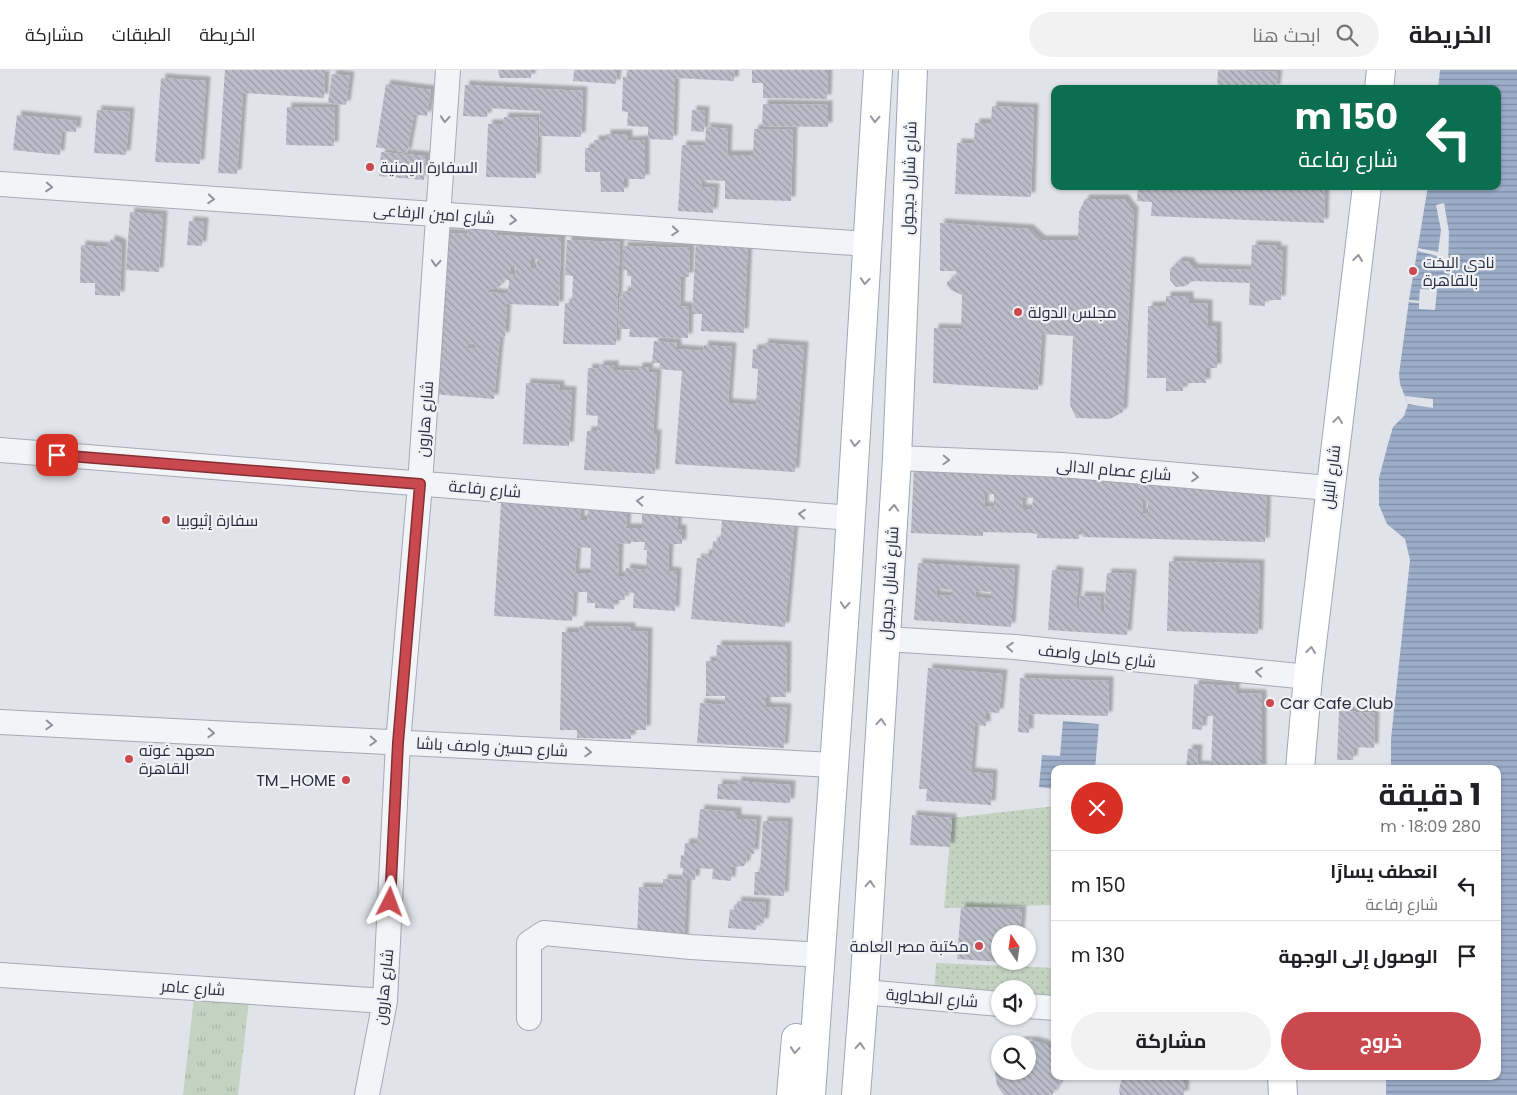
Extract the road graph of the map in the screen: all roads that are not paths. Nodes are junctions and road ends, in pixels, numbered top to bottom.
1 (448, 70) edge
2 (878, 70) edge
3 (913, 70) edge
4 (1381, 70) edge
5 (1379, 85) edge
6 (0, 184) edge
7 (1366, 190) edge
8 (439, 214) junction
9 (868, 244) junction
10 (0, 450) edge
11 (897, 458) junction
12 (420, 484) junction
13 (1329, 488) junction
14 (851, 518) junction
15 (886, 639) junction
16 (1308, 677) junction
17 (0, 722) edge
18 (398, 743) junction
19 (833, 765) junction
20 (1300, 765) edge
21 (821, 956) junction
22 (0, 975) edge
23 (818, 990) junction
24 (864, 992) junction
25 (385, 1002) junction
26 (991, 1003) edge
27 (1036, 1007) edge
28 (1051, 1008) edge
29 (529, 1018) dead end
30 (1282, 1080) edge
31 (367, 1095) edge
32 (791, 1095) edge
33 (811, 1095) edge
34 (856, 1095) edge
35 (1283, 1095) edge

1 -> 8 street, شارع هارون
2 -> 9 main road
3 - 11 main road, شارع شارل ديجول
4 - 5 main road
6 -> 8 street, شارع امين الرفاعى
13 -> 7 main road, شارع النيل
8 -> 9 street, شارع امين الرفاعى
8 -> 12 street, شارع هارون
9 -> 14 main road
10 - 12 street, شارع رفاعة
11 -> 13 street, شارع عصام الدالى
15 -> 11 main road, شارع شارل ديجول
14 -> 12 street, شارع رفاعة
12 - 18 street, شارع هارون
16 -> 13 main road, شارع النيل
14 -> 19 main road
16 -> 15 street, شارع كامل واصف
24 -> 15 main road, شارع شارل ديجول
16 - 20 main road, شارع النيل
17 -> 18 street, شارع حسين واصف باشا
18 -> 19 street, شارع حسين واصف باشا
18 - 25 street, شارع هارون
19 - 21 main road
21 - 23 main road
21 - 29 street
22 - 25 street, شارع عامر
23 -> 32 main road
23 - 33 main road
24 - 26 street, شارع الطحاوية
34 -> 24 main road, شارع شارل ديجول
25 - 31 street, شارع هارون
27 - 28 street
30 - 35 main road

